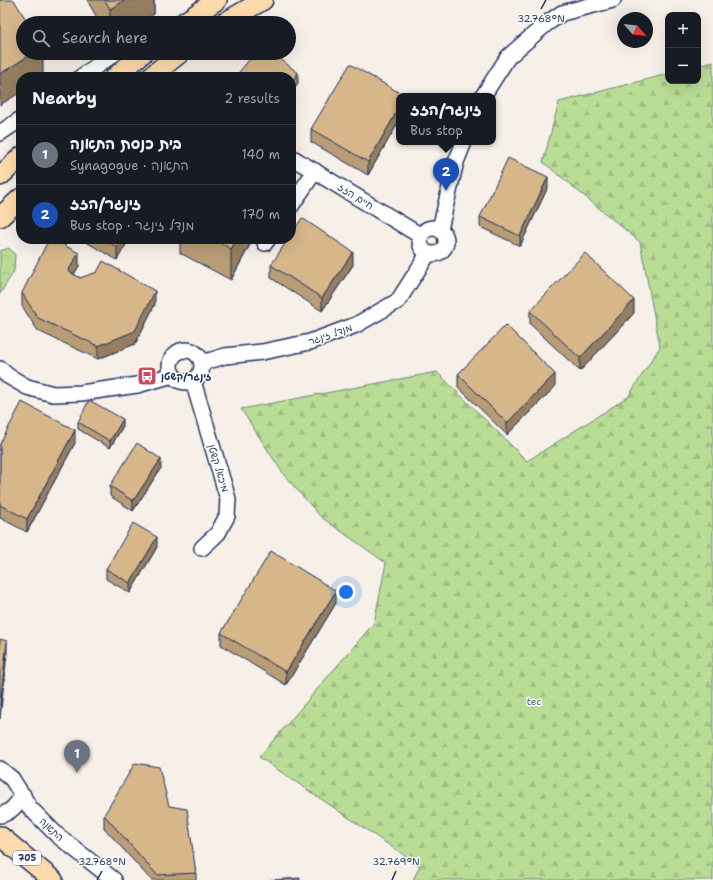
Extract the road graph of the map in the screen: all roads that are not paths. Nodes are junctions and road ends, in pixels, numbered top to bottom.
1 (217, 0) edge
2 (263, 0) edge
3 (613, 0) edge
4 (193, 16) edge
5 (236, 16) edge
6 (105, 60) edge
7 (135, 60) edge
8 (171, 60) edge
9 (88, 72) edge
10 (121, 72) edge
11 (156, 72) edge
12 (485, 93) edge
13 (16, 122) edge
14 (0, 133) edge
15 (463, 145) edge
16 (296, 160) edge
17 (16, 162) edge
18 (315, 171) junction
19 (0, 176) edge
20 (296, 199) edge
21 (16, 203) edge
22 (0, 218) edge
23 (440, 230) junction
24 (421, 236) junction
25 (428, 254) junction
26 (202, 363) junction
27 (0, 369) edge
28 (173, 375) junction
29 (193, 381) junction
30 (202, 548) dead end
31 (0, 769) edge
32 (23, 795) junction
33 (0, 815) edge
34 (0, 836) edge
35 (54, 880) edge
36 (114, 880) edge

1 - 4 main road
2 - 5 main road
3 - 12 street
6 - 9 street
7 - 10 main road
8 - 11 main road
13 - 14 street
15 - 23 street
16 - 18 street, חיים הזז
17 - 19 main road
18 - 20 street
18 - 24 street, חיים הזז
21 - 22 main road
23 - 24 street
23 - 25 street
24 - 25 street
25 - 26 street, מנדל זינגר
26 - 28 street
26 - 29 street
27 - 28 street
28 - 29 street
29 - 30 street, מיכאל קשטן
31 - 32 street, התאנה
32 - 33 street
32 - 36 street, התאנה
34 - 35 main road, 705

